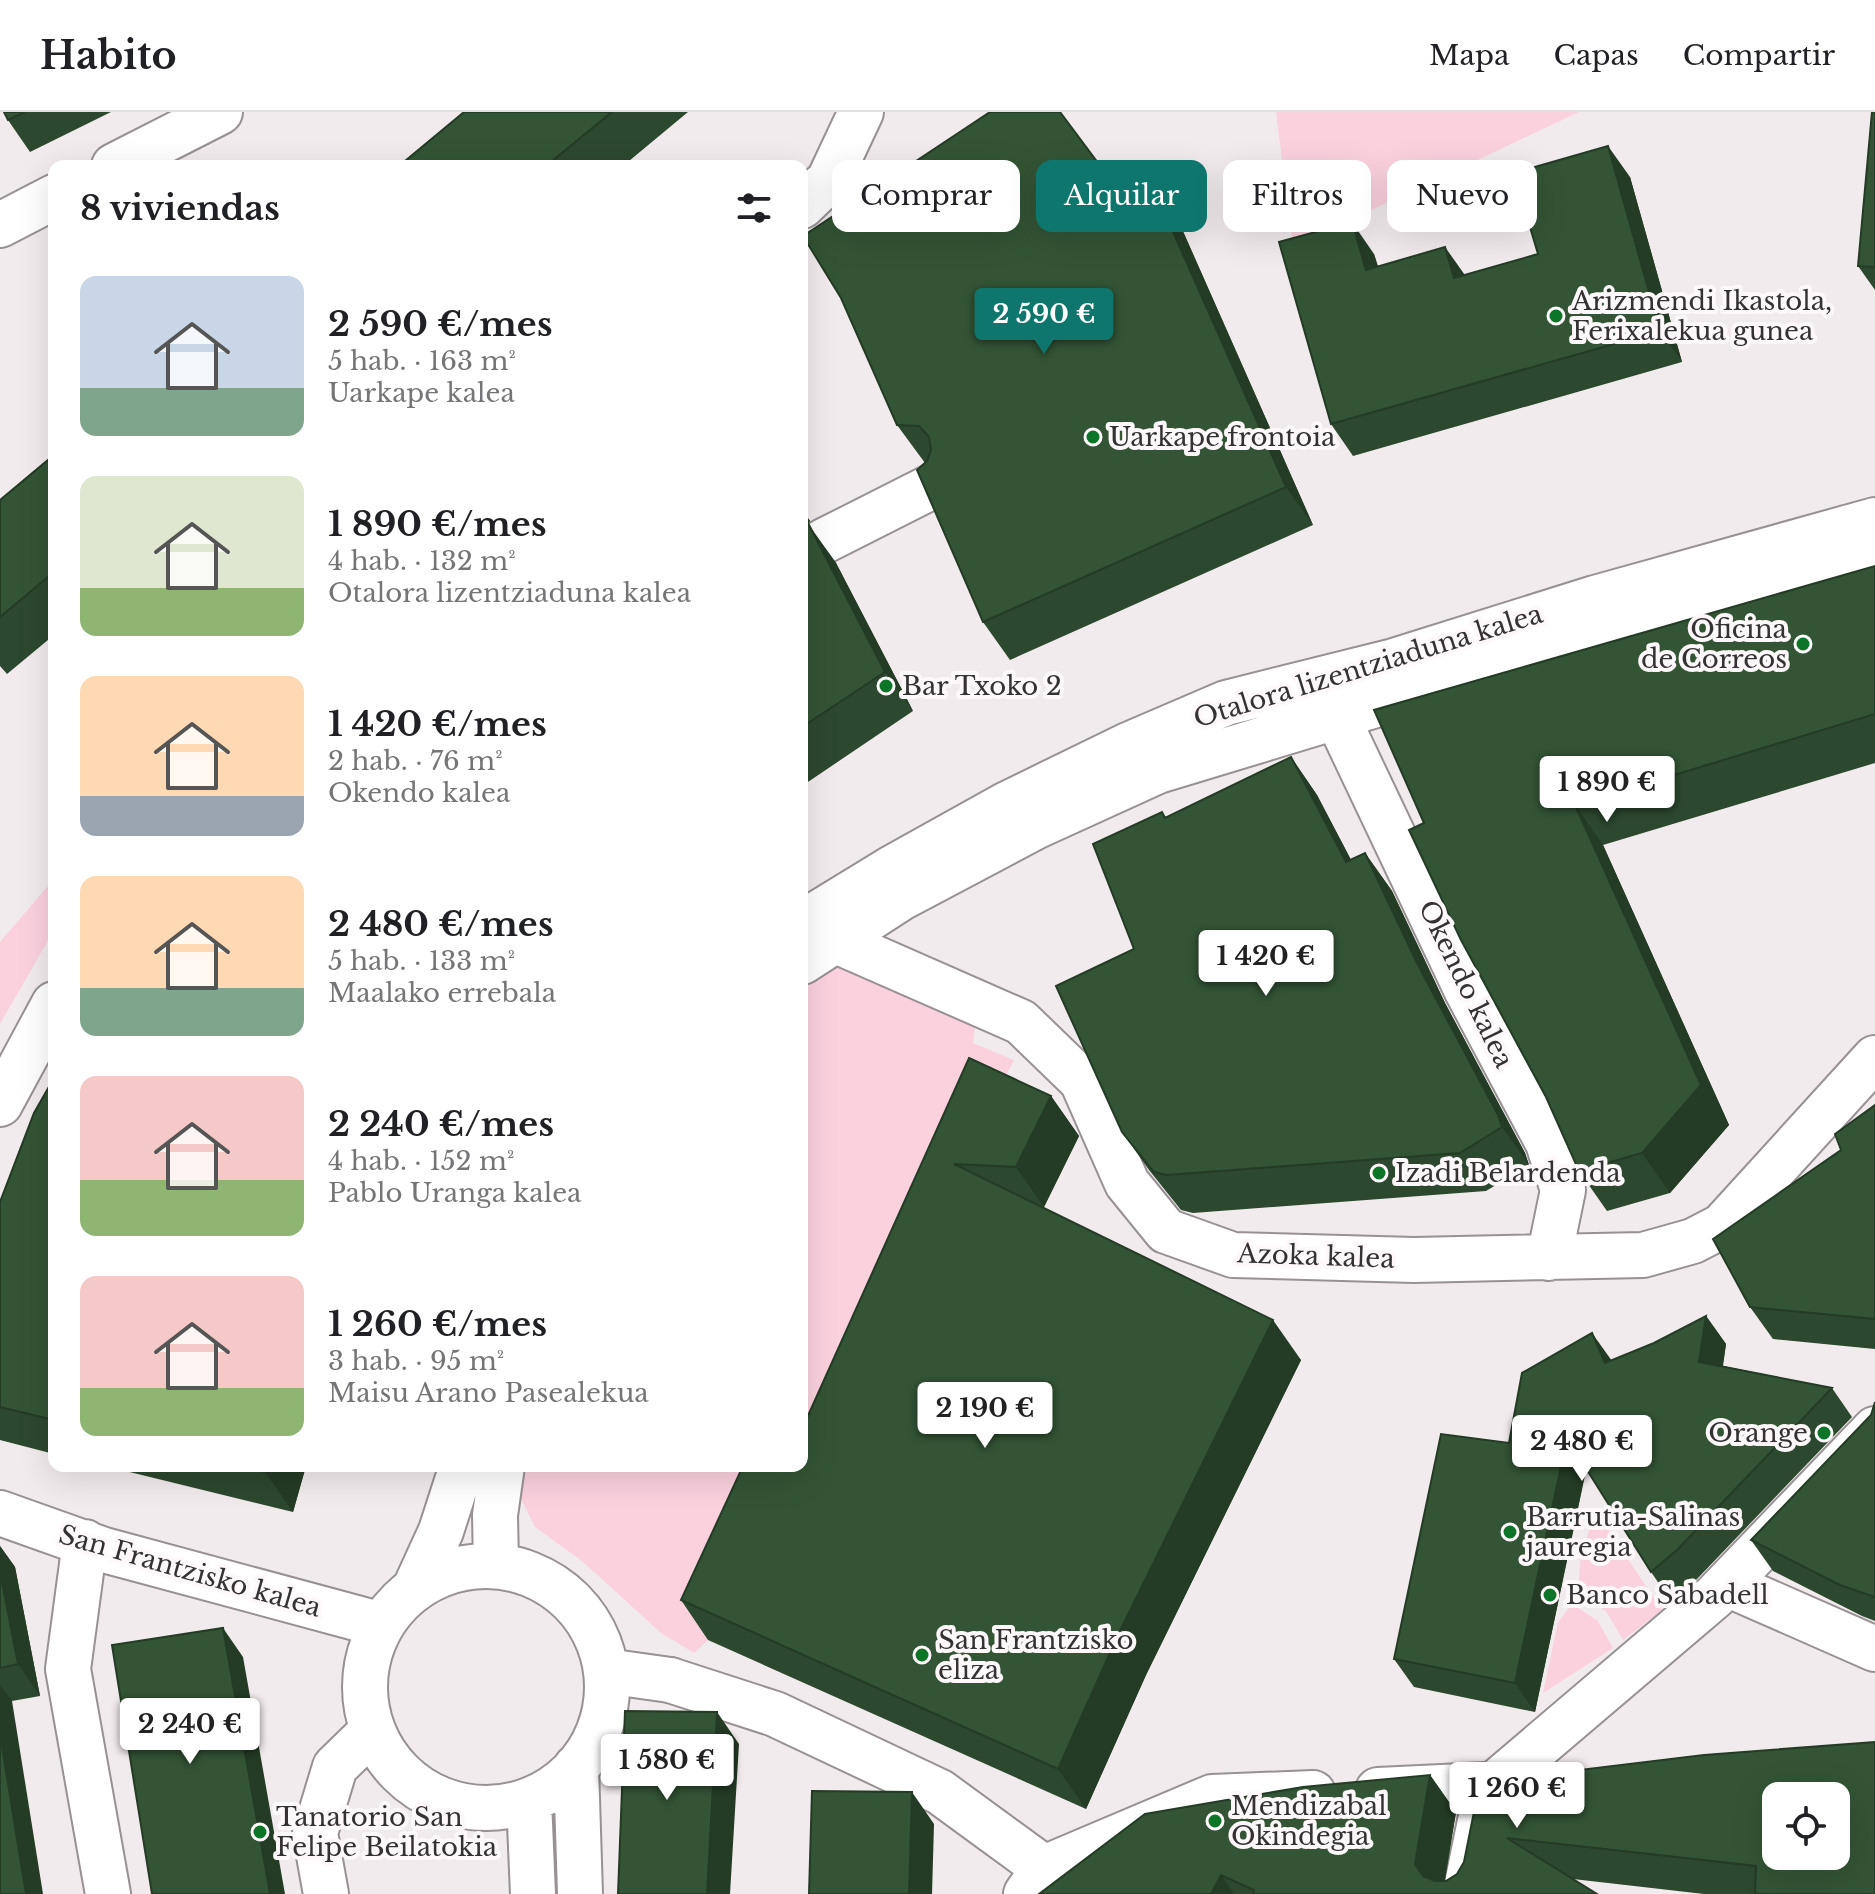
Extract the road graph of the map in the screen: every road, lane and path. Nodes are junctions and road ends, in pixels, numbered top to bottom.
1 (220, 112) edge
2 (861, 112) edge
3 (126, 160) edge
4 (48, 200) edge
5 (808, 200) edge
6 (0, 225) edge
7 (933, 486) edge
8 (1875, 520) edge
9 (824, 541) dead end
10 (1875, 561) edge
11 (1337, 717) junction
12 (813, 941) edge
13 (48, 1015) edge
14 (1875, 1058) edge
15 (0, 1104) edge
16 (1549, 1258) junction
17 (1875, 1429) edge
18 (460, 1472) edge
19 (501, 1472) edge
20 (0, 1513) edge
21 (85, 1542) junction
22 (496, 1566) junction
23 (1727, 1584) junction
24 (415, 1588) junction
25 (382, 1625) junction
26 (1875, 1649) edge
27 (606, 1671) junction
28 (372, 1731) junction
29 (576, 1767) junction
30 (1568, 1780) edge
31 (1492, 1786) junction
32 (529, 1800) junction
33 (1035, 1881) edge
34 (108, 1894) edge
35 (326, 1894) edge
36 (533, 1894) edge
37 (580, 1894) edge
38 (1464, 1894) edge
39 (1484, 1894) edge

1 - 3 street
2 - 5 street
4 - 6 street
7 - 9 street
8 - 12 street, Otalora lizentziaduna kalea
10 - 11 street, Otalora lizentziaduna kalea
11 - 12 street, Otalora lizentziaduna kalea
11 - 16 street, Okendo kalea
12 - 16 street, Azoka kalea
13 - 15 street
14 - 16 street, Azoka kalea
17 - 23 street
18 - 24 street
19 - 22 street
20 - 21 street, San Frantzisko kalea
21 - 25 street, San Frantzisko kalea
21 - 34 street
22 - 24 street
22 - 27 street
23 - 26 street
23 - 31 street
24 - 25 street
25 - 28 street
27 - 29 street
27 - 33 street
28 - 32 street
28 - 35 street
29 - 32 street
29 - 37 street
30 - 31 street
31 - 33 street
31 - 38 street
32 - 36 street
38 - 39 street

